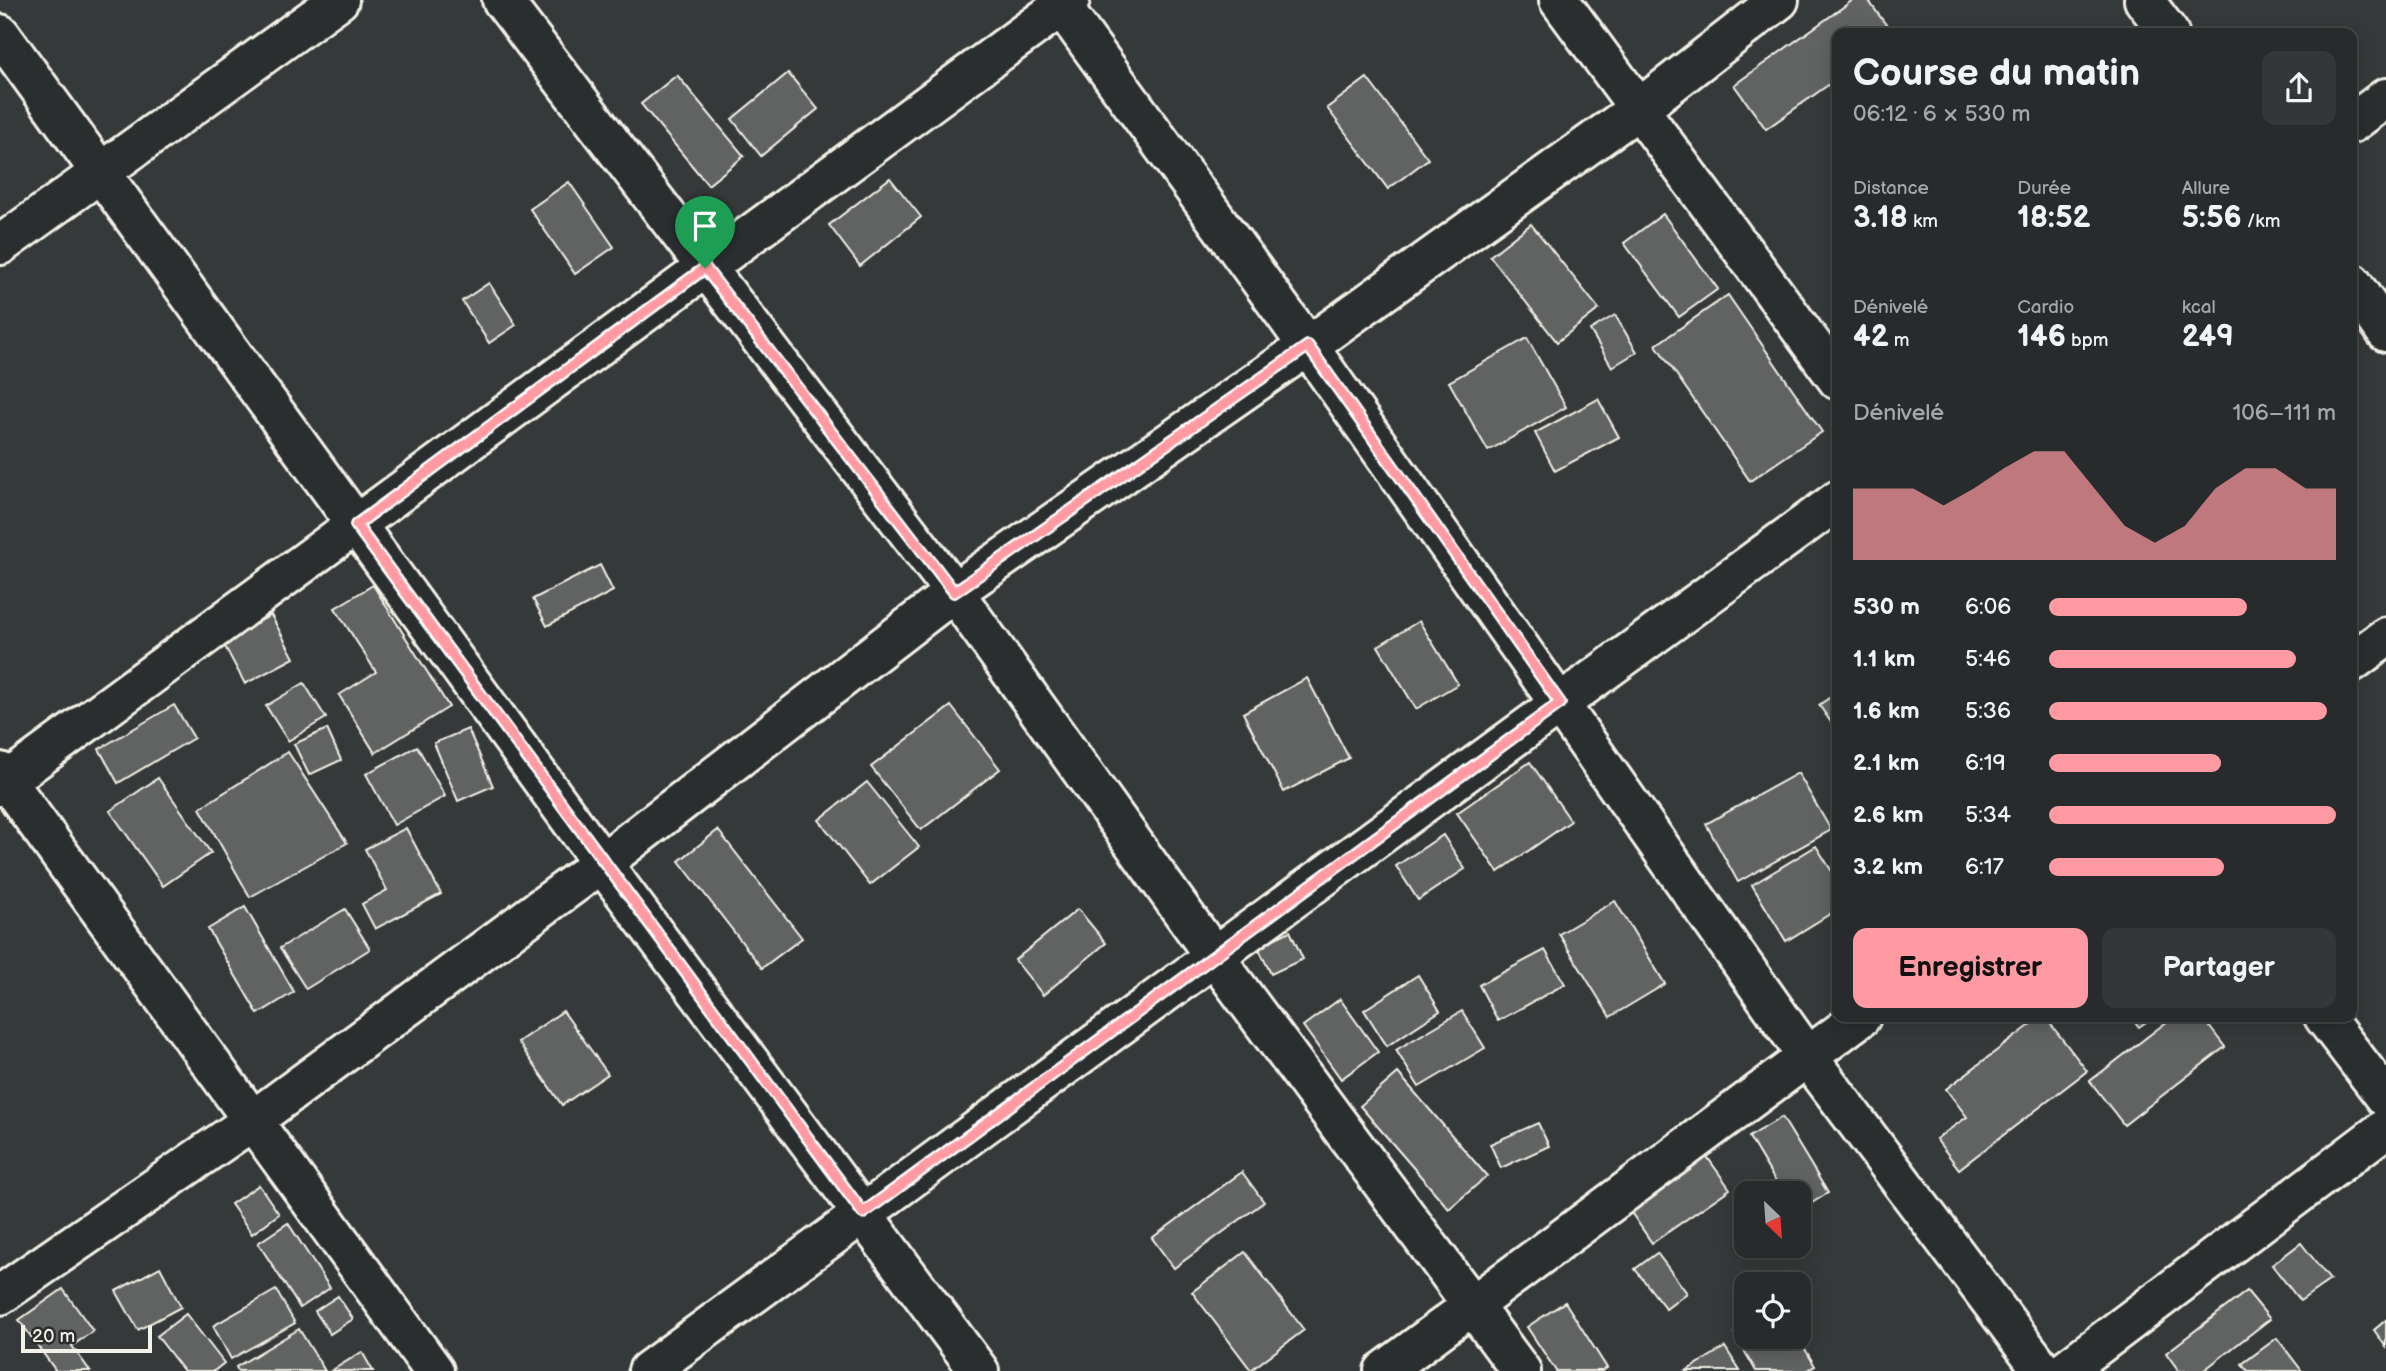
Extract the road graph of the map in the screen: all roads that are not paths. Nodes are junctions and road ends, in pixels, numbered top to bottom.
1 (339, 0) edge
2 (502, 0) edge
3 (1559, 0) edge
4 (1779, 0) edge
5 (2144, 0) edge
6 (1063, 2) edge
7 (2165, 28) edge
8 (0, 34) edge
9 (2386, 98) edge
10 (1637, 110) junction
11 (2357, 119) edge
12 (100, 173) junction
13 (0, 244) edge
14 (705, 268) junction
15 (2357, 291) edge
16 (2386, 332) edge
17 (1308, 346) junction
18 (1832, 372) edge
19 (1832, 504) edge
20 (356, 525) junction
21 (954, 592) junction
22 (2386, 637) edge
23 (2357, 658) edge
24 (1560, 703) junction
25 (2, 780) edge
26 (602, 863) junction
27 (1214, 956) junction
28 (1854, 1022) edge
29 (2328, 1022) edge
30 (1807, 1056) junction
31 (2386, 1098) edge
32 (252, 1121) junction
33 (2386, 1128) edge
34 (863, 1213) junction
35 (0, 1295) edge
36 (1474, 1305) junction
37 (433, 1371) edge
38 (648, 1371) edge
39 (979, 1371) edge
40 (1384, 1371) edge
41 (1521, 1371) edge
42 (2043, 1371) edge
43 (2064, 1371) edge

1 - 12 street
2 - 14 street
3 - 10 street
4 - 10 street
5 - 7 street
6 - 14 street
6 - 17 street
8 - 12 street
9 - 11 street
10 - 17 street
10 - 18 street
12 - 13 street
12 - 20 street
14 - 20 street
14 - 21 street
15 - 16 street
17 - 21 street
17 - 24 street
19 - 24 street
20 - 25 street
20 - 26 street
21 - 26 street
21 - 27 street
22 - 23 street
24 - 27 street
24 - 30 street
25 - 32 street
26 - 32 street
26 - 34 street
27 - 34 street
27 - 36 street
28 - 30 street
29 - 31 street
30 - 36 street
30 - 42 street
32 - 35 street
32 - 37 street
33 - 43 street
34 - 38 street
34 - 39 street
36 - 40 street
36 - 41 street

